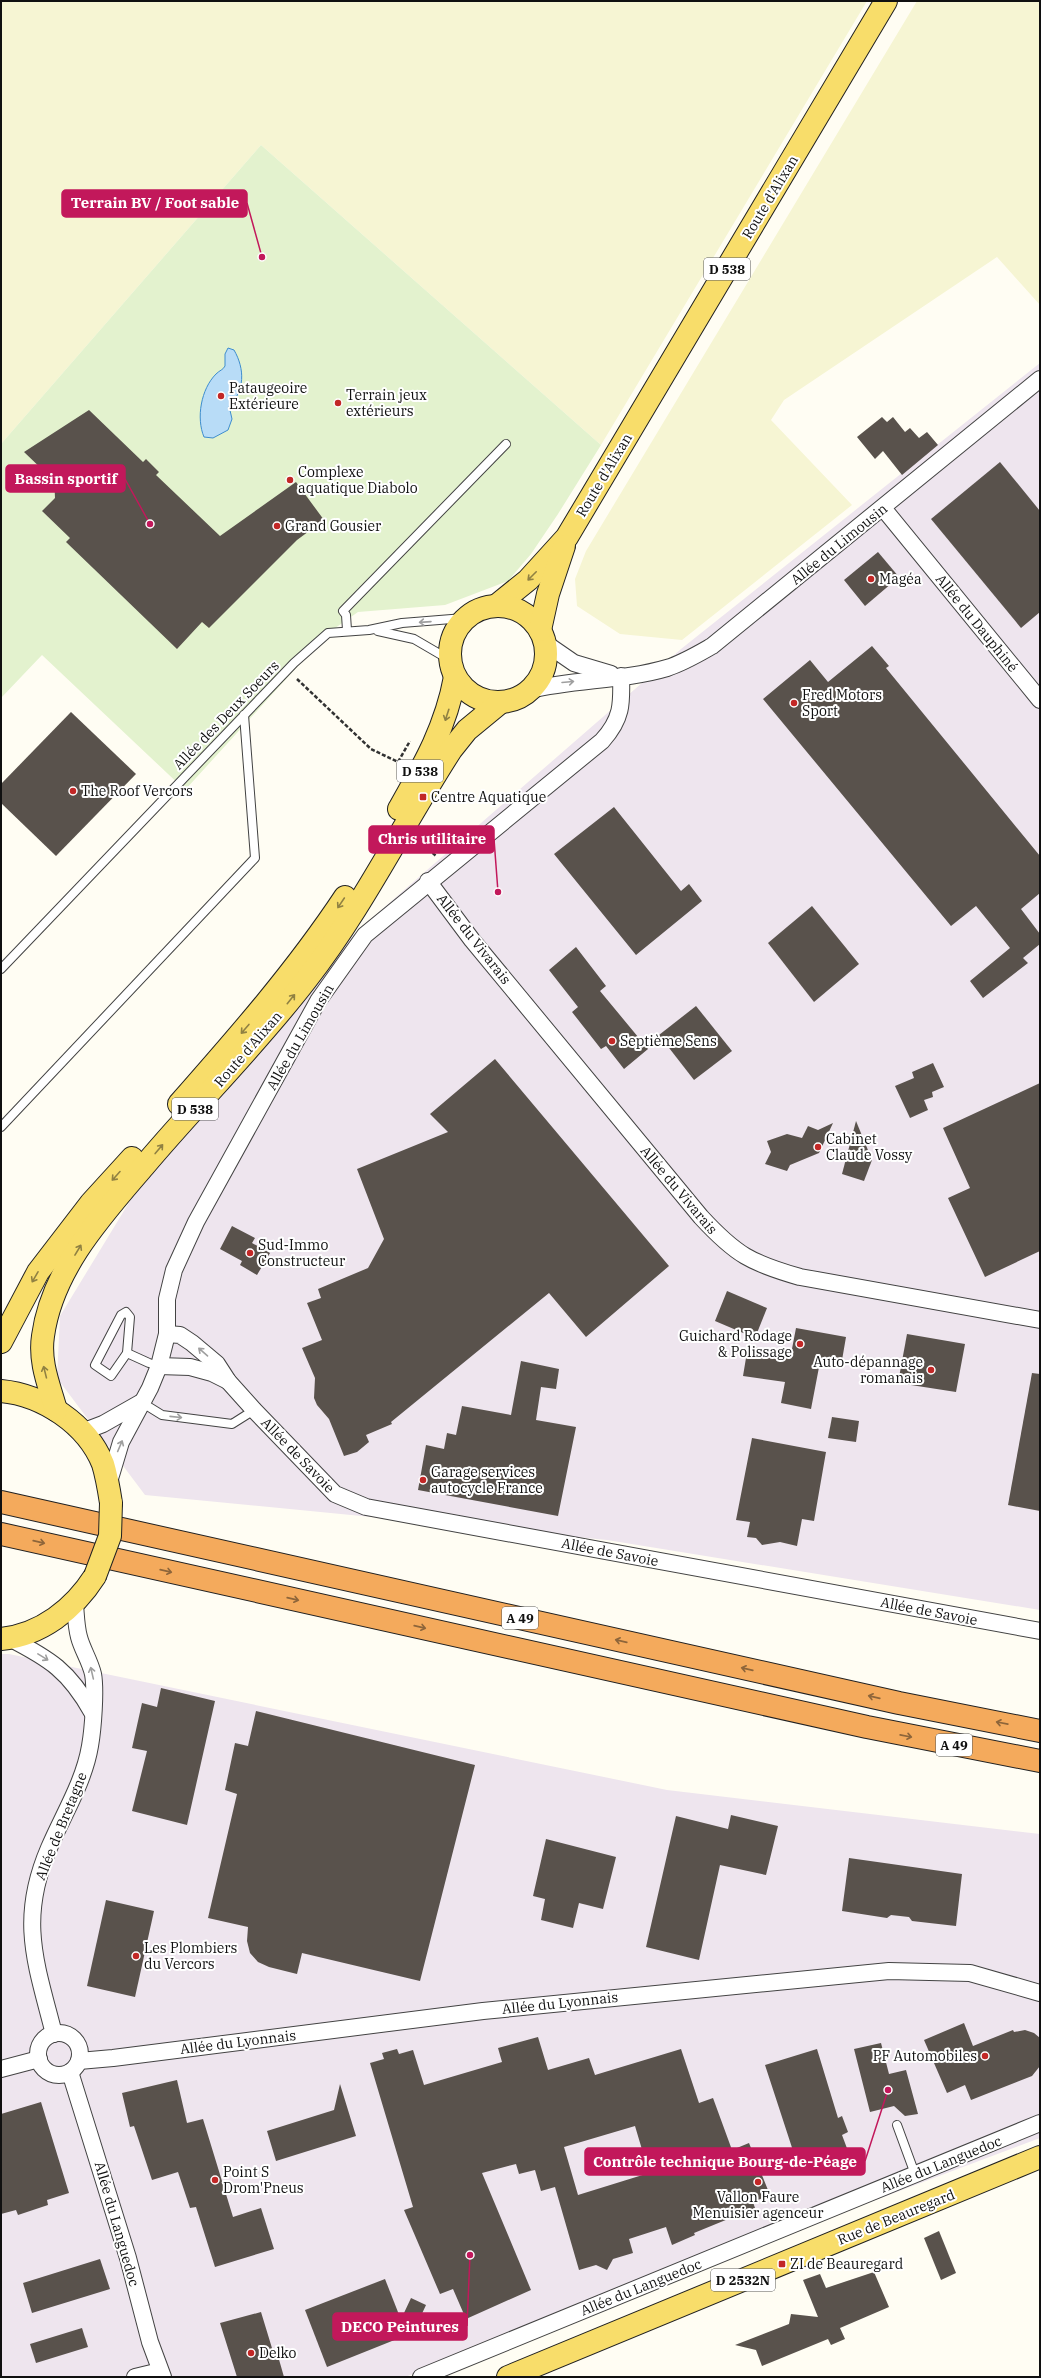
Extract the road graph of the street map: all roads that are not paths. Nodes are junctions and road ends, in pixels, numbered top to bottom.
1 (886, 1) edge
2 (1040, 379) edge
3 (506, 444) dead end
4 (883, 508) junction
5 (567, 537) junction
6 (497, 605) junction
7 (464, 618) junction
8 (347, 630) junction
9 (369, 630) junction
10 (542, 636) junction
11 (452, 668) junction
12 (621, 676) junction
13 (530, 690) junction
14 (1040, 700) edge
15 (500, 702) junction
16 (244, 715) junction
17 (428, 881) junction
18 (1, 969) edge
19 (1, 1127) edge
20 (1040, 1320) edge
21 (4, 1330) edge
22 (167, 1334) junction
23 (128, 1353) junction
24 (159, 1366) junction
25 (228, 1381) junction
26 (1, 1390) edge
27 (141, 1402) junction
28 (56, 1410) junction
29 (254, 1410) junction
30 (82, 1432) junction
31 (110, 1493) junction
32 (1, 1502) edge
33 (1, 1534) edge
34 (75, 1604) junction
35 (1040, 1632) edge
36 (5, 1639) edge
37 (92, 1712) junction
38 (1040, 1731) edge
39 (1040, 1762) edge
40 (1040, 1993) edge
41 (54, 2034) junction
42 (39, 2059) junction
43 (75, 2066) junction
44 (1, 2069) edge
45 (1040, 2123) edge
46 (897, 2125) dead end
47 (1040, 2157) edge
48 (915, 2174) junction
49 (161, 2374) edge
50 (135, 2377) edge
51 (420, 2377) edge
52 (508, 2377) edge

1 - 5 main road, Route d'Alixan / D 538
2 - 4 street, Allée du Limousin
3 - 8 lane
4 - 12 street, Allée du Limousin
4 - 14 street, Allée du Dauphiné
5 -> 6 main road, Route d'Alixan / D 538
5 - 10 main road, Route d'Alixan / D 538
6 - 7 main road, Route d'Alixan
6 - 10 main road
7 -> 9 lane, Allée des Deux Soeurs
7 - 11 main road, Route d'Alixan
8 - 9 lane, Allée des Deux Soeurs
8 - 16 lane, Allée des Deux Soeurs
9 - 11 lane, Allée des Deux Soeurs
10 - 12 street, Allée du Limousin
10 - 13 main road, Route d'Alixan
11 - 15 main road, Route d'Alixan
11 -> 21 main road, Route d'Alixan / D 538
13 -> 12 street, Allée du Limousin
12 - 17 street, Allée du Limousin
13 - 15 main road, Route d'Alixan
28 -> 15 main road, Route d'Alixan / D 538
16 - 18 lane, Allée des Deux Soeurs
16 - 19 lane
17 - 20 street, Allée du Vivarais
17 - 22 street, Allée du Limousin
22 - 24 street, Allée du Limousin
25 -> 22 street, Allée de Savoie
23 - 23 lane
23 - 24 lane
24 - 25 street, Allée de Savoie
24 - 27 street, Allée du Limousin
25 - 29 street, Allée de Savoie
26 - 28 main road
27 -> 29 lane
27 - 30 street
31 -> 27 street, Allée du Limousin
28 - 30 main road
29 - 35 street, Allée de Savoie
30 - 31 main road
31 - 34 main road, bridge
38 -> 32 highway, A 49
33 -> 39 highway, A 49
34 - 36 main road
37 -> 34 street, Allée de Bretagne
36 -> 37 street
37 - 41 street, Allée de Bretagne
40 - 43 street, Allée du Lyonnais
41 - 42 street
41 - 43 street
42 - 43 street
42 - 44 street
43 - 49 street, Allée du Languedoc
45 - 48 street, Allée du Languedoc
46 - 48 lane
47 - 52 main road, Rue de Beauregard / D 2532N
48 - 51 street, Allée du Languedoc
49 - 50 street

